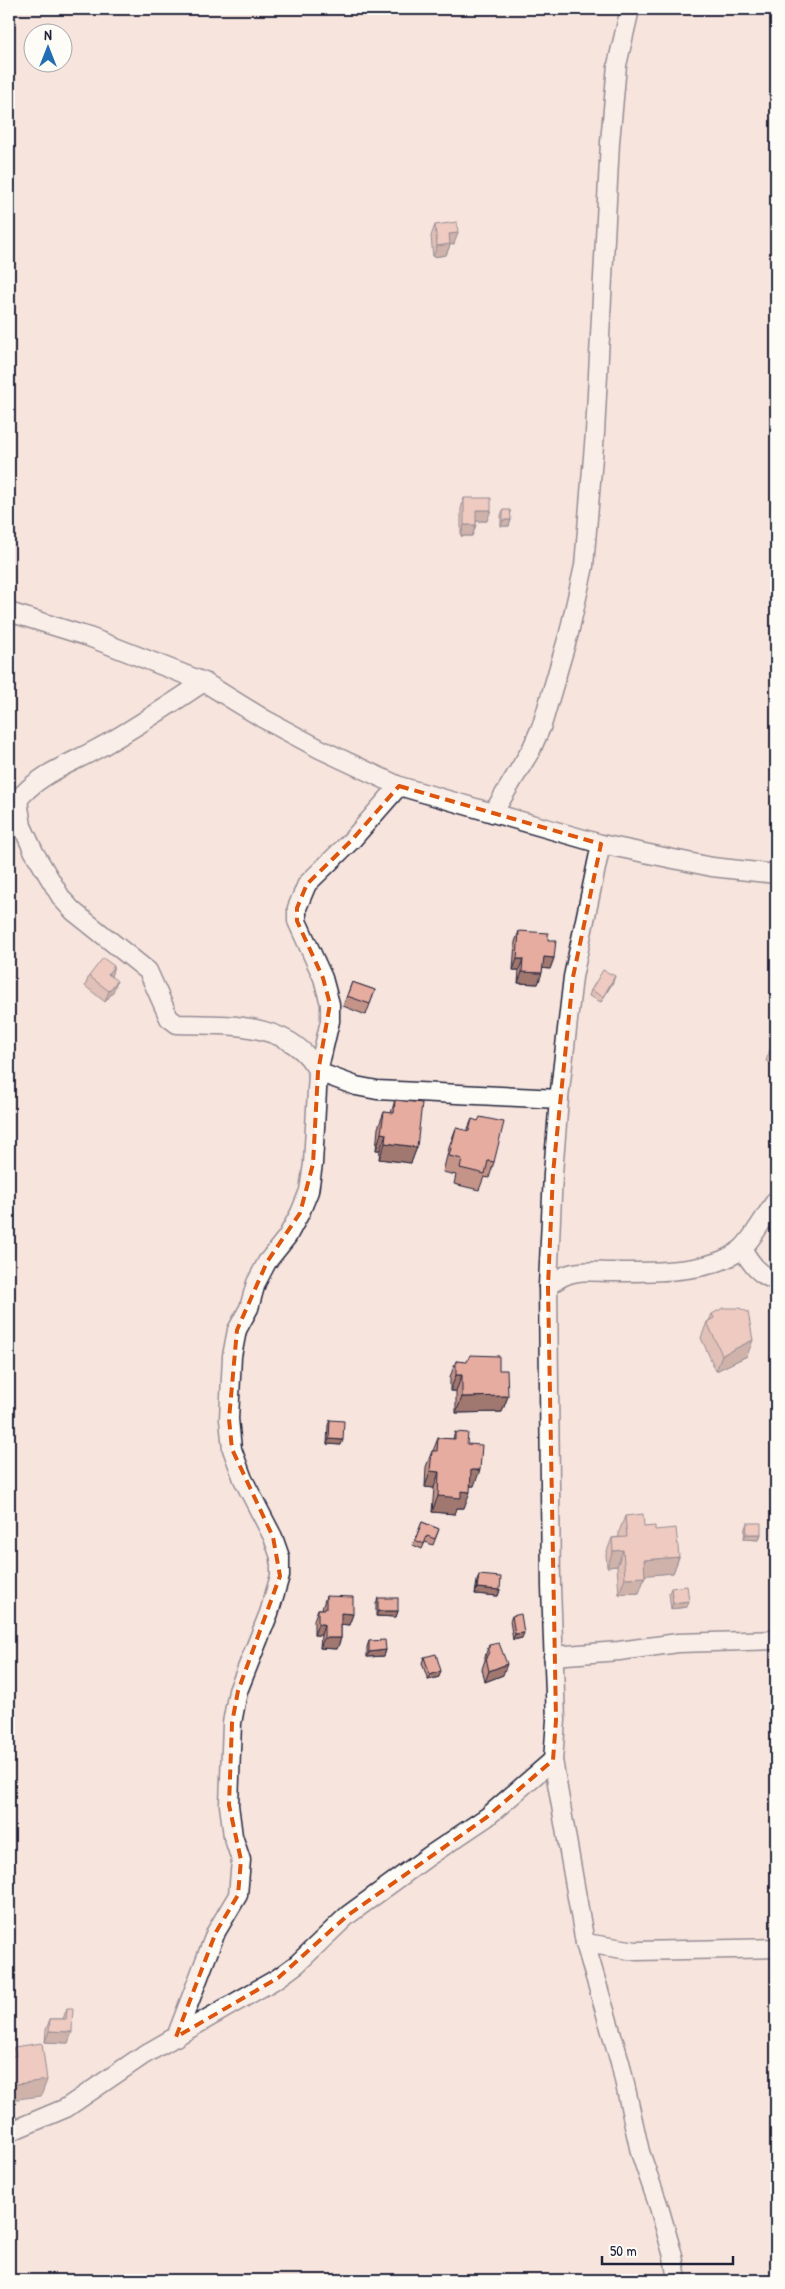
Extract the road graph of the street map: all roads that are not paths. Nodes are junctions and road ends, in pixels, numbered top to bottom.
1 (630, 9) edge
2 (9, 612) edge
3 (204, 682) junction
4 (399, 786) junction
5 (493, 813) junction
6 (601, 844) junction
7 (776, 874) edge
8 (318, 1072) junction
9 (559, 1099) junction
10 (776, 1200) edge
11 (742, 1249) junction
12 (776, 1280) edge
13 (548, 1286) junction
14 (776, 1640) edge
15 (553, 1656) junction
16 (553, 1760) junction
17 (585, 1943) junction
18 (776, 1948) edge
19 (176, 2037) junction
20 (9, 2132) edge
21 (677, 2280) edge

1 - 5 street
2 - 3 street
3 - 4 street
3 - 8 street
4 - 5 street
4 - 8 street
5 - 6 street
6 - 7 street
6 - 9 street
8 - 9 street
8 - 19 street
9 - 13 street
10 - 11 street
11 - 12 street
11 - 13 street
13 - 15 street
14 - 15 street
15 - 16 street
16 - 17 street
16 - 19 street
17 - 18 street
17 - 21 street
19 - 20 street

